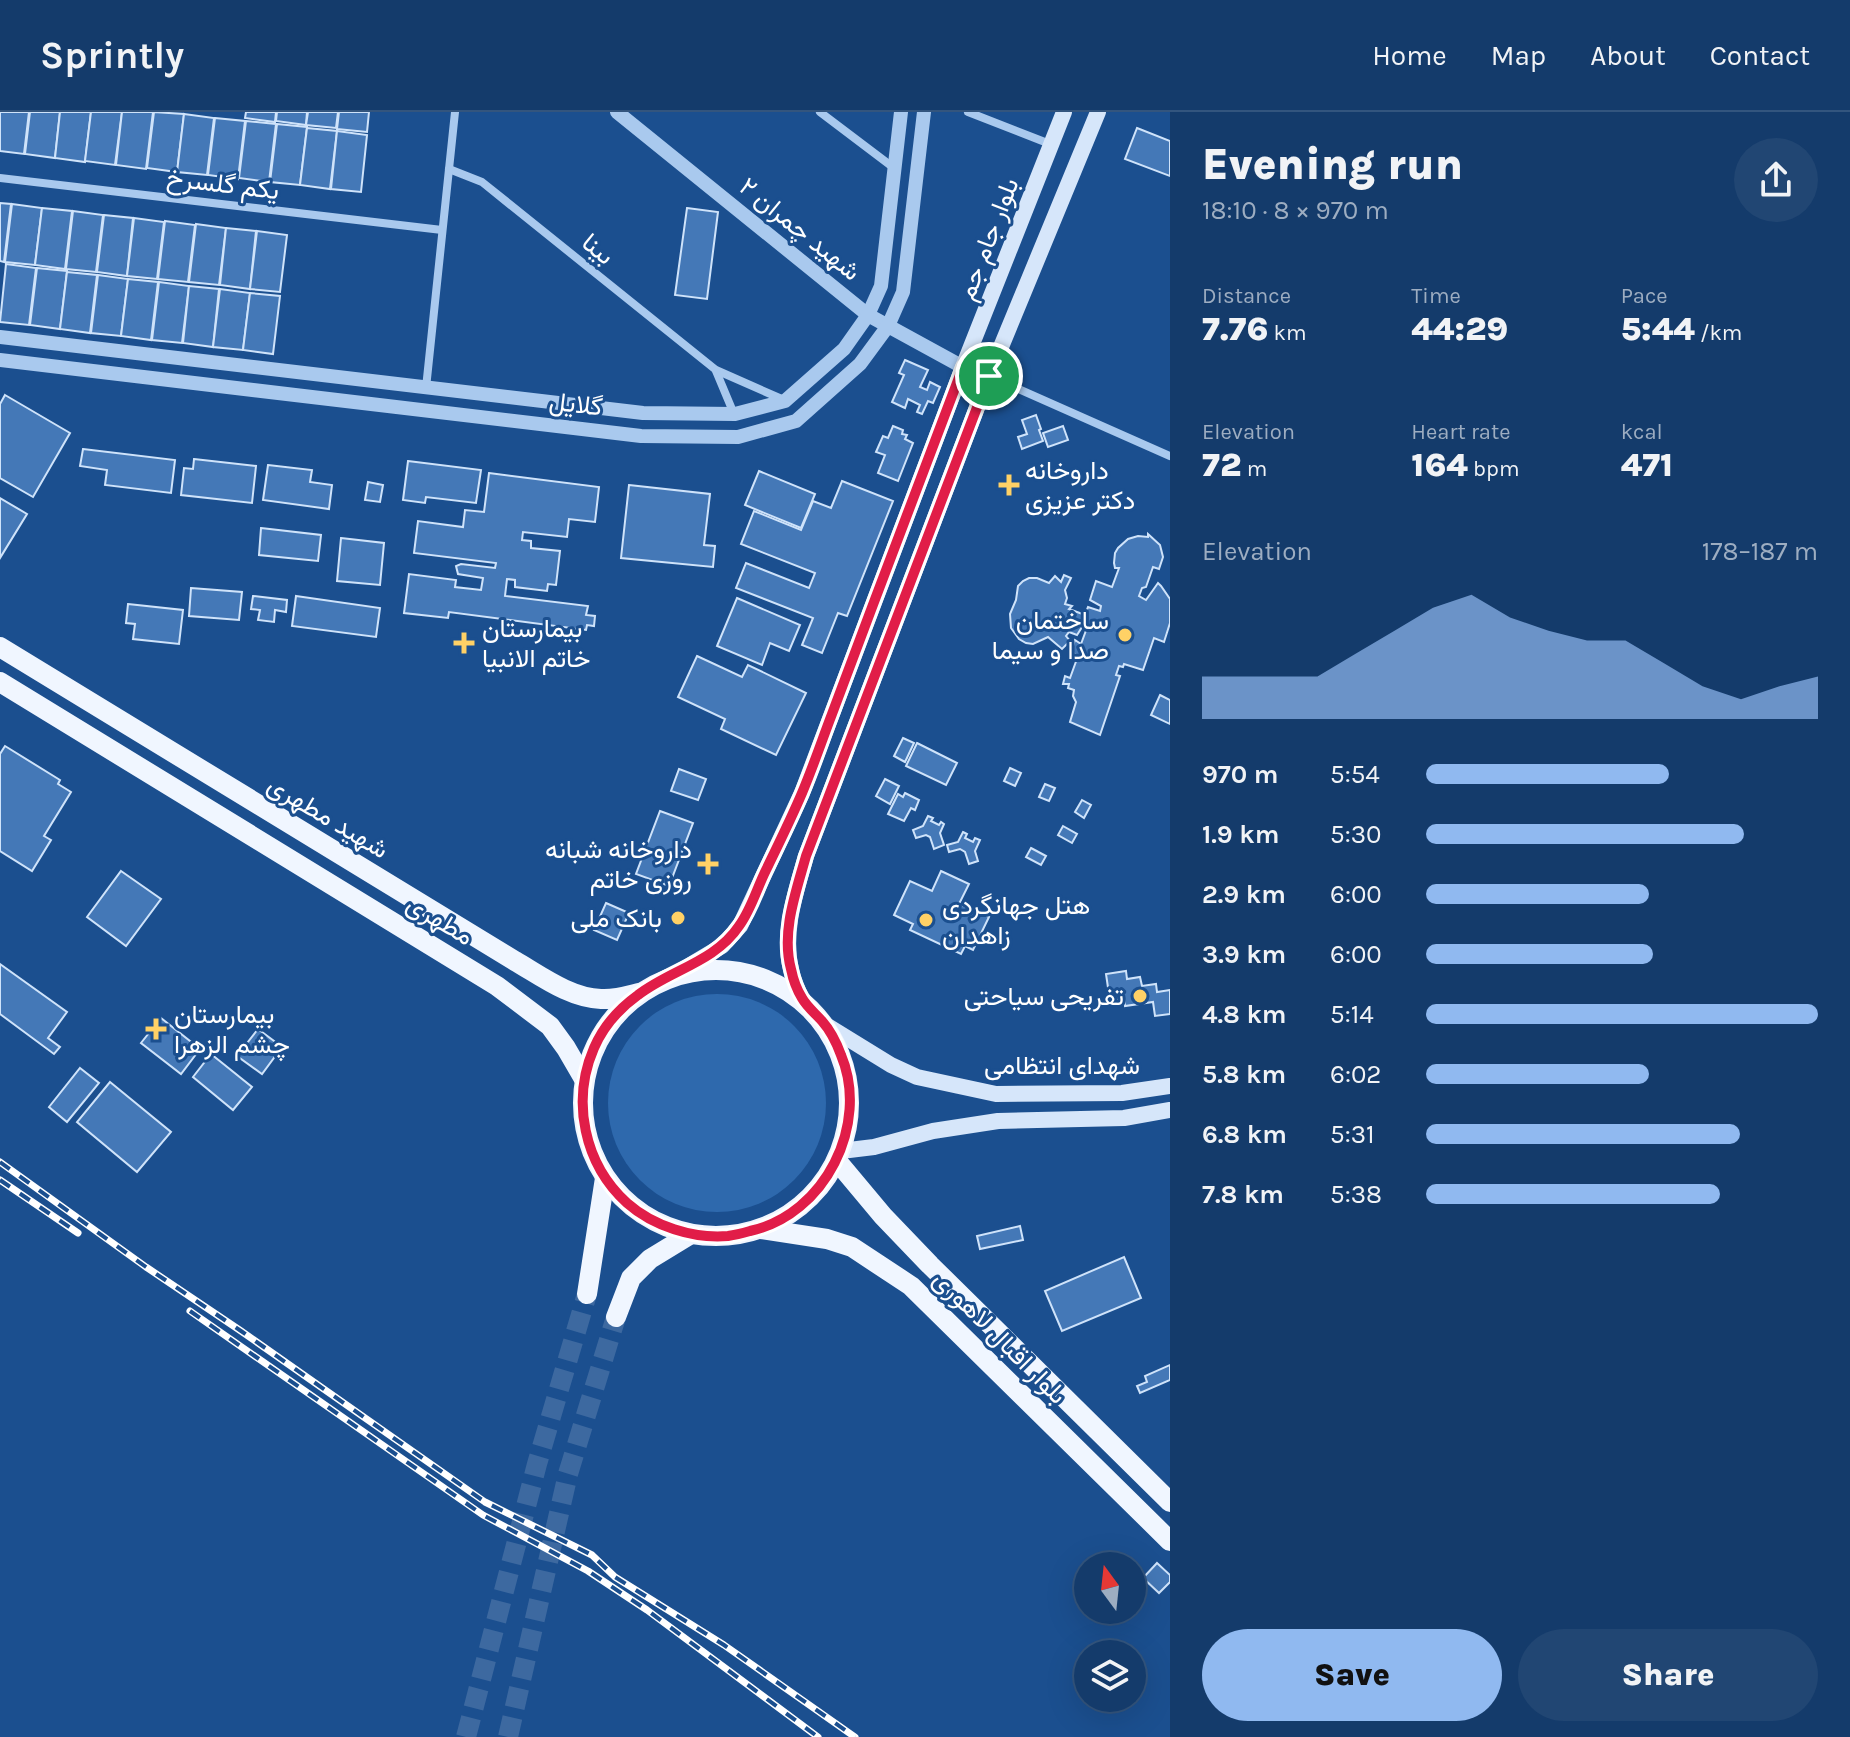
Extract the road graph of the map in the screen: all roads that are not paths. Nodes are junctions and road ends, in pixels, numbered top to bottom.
1 (455, 112) edge
2 (617, 112) edge
3 (820, 112) edge
4 (901, 112) edge
5 (924, 112) edge
6 (968, 112) edge
7 (1064, 112) edge
8 (1098, 112) edge
9 (1050, 144) junction
10 (449, 169) junction
11 (894, 169) junction
12 (0, 178) edge
13 (442, 230) junction
14 (868, 315) junction
15 (888, 326) junction
16 (0, 337) edge
17 (0, 360) edge
18 (963, 367) junction
19 (716, 370) junction
20 (989, 376) junction
21 (426, 388) junction
22 (785, 401) junction
23 (735, 414) junction
24 (1170, 456) edge
25 (0, 647) edge
26 (0, 682) edge
27 (670, 977) junction
28 (639, 993) junction
29 (802, 1000) junction
30 (826, 1025) junction
31 (584, 1079) junction
32 (1170, 1086) edge
33 (1170, 1110) edge
34 (839, 1156) junction
35 (605, 1178) junction
36 (761, 1229) junction
37 (691, 1234) junction
38 (587, 1294) tunnel mouth
39 (616, 1317) tunnel mouth
40 (1170, 1502) edge
41 (1170, 1541) edge

1 - 10 street
2 - 14 street, شهید چمران ۲
3 - 11 street
4 - 11 street, گلایل
5 - 15 street, گلایل
6 - 9 street
7 - 9 main road, بلوار جام جم
8 - 20 main road, بلوار جام جم
9 - 18 main road, بلوار جام جم
10 - 13 street
10 - 19 street, بینا
11 - 14 street, گلایل
12 - 13 street, یکم گلسرخ
13 - 21 street
14 - 15 street, شهید چمران ۲
14 - 22 street, گلایل
15 - 17 street, گلایل
15 - 18 street, شهید چمران ۲
16 - 21 street, گلایل
18 - 20 street, شهید چمران ۲
18 - 27 main road, بلوار جام جم
19 - 22 street
19 - 23 street
20 - 24 street
20 - 29 main road, بلوار جام جم
21 - 23 street, گلایل
22 - 23 street, گلایل
25 - 28 main road, شهید مطهری
26 - 31 main road, مطهری
27 - 28 main road
27 - 29 main road
28 - 31 main road
29 - 30 main road
30 - 32 main road, شهدای انتظامی
30 - 34 main road
31 - 35 main road
33 - 34 main road, شهدای انتظامی
34 - 36 main road
34 - 40 main road
35 - 37 main road
35 - 38 main road
36 - 37 main road
36 - 41 main road, بلوار اقبال لاهوری
37 - 39 main road

